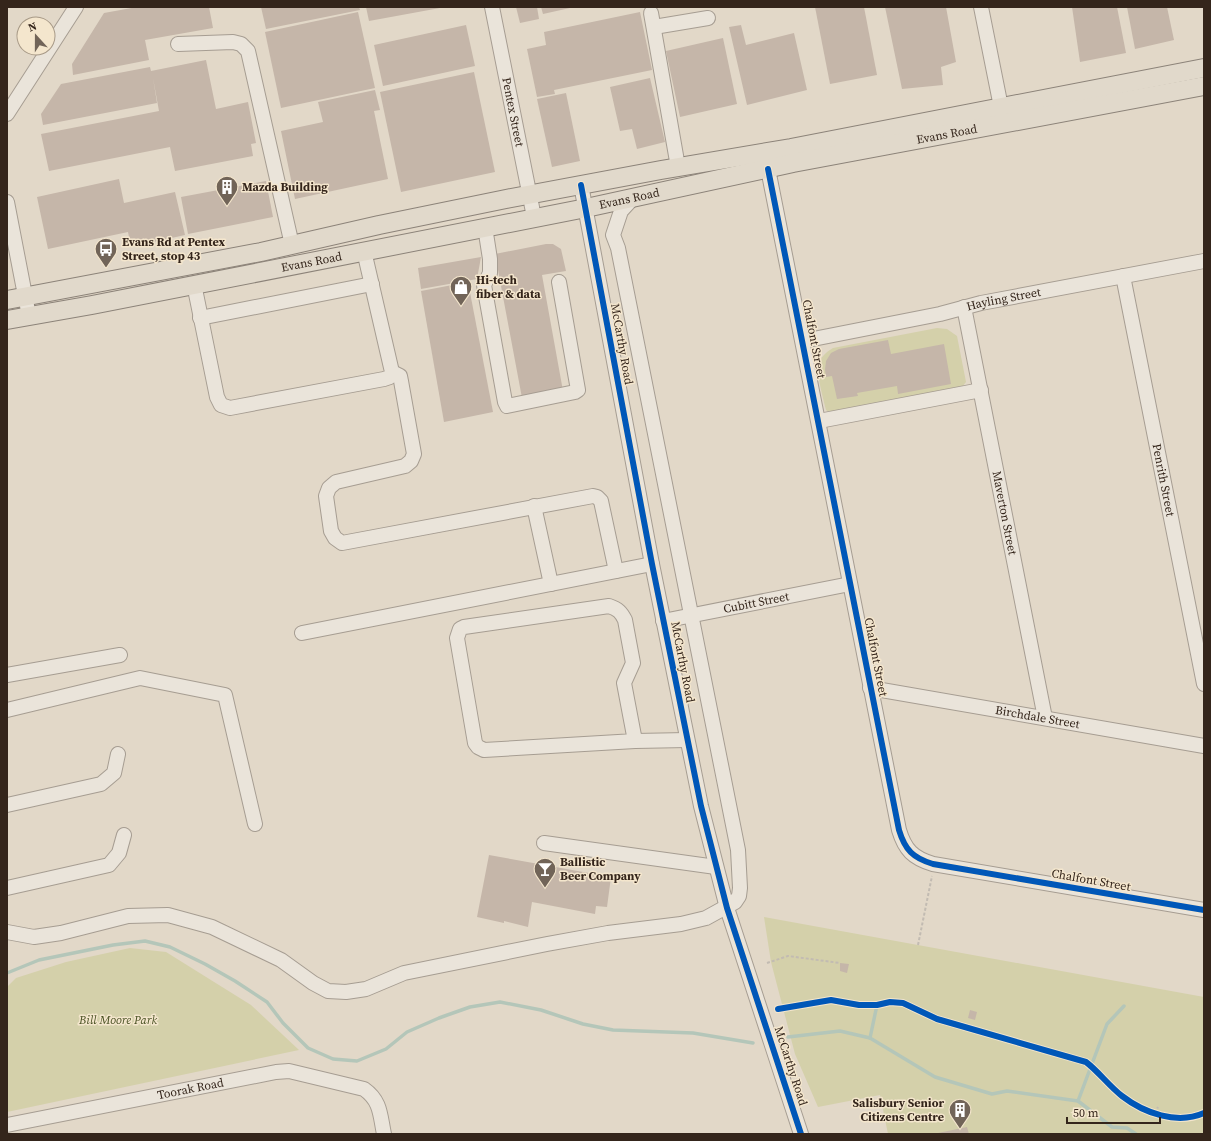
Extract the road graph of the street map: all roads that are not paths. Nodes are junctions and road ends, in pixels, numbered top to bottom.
1 (76, 7) edge
2 (492, 7) edge
3 (981, 7) edge
4 (708, 18) dead end
5 (178, 44) dead end
6 (1204, 68) edge
7 (1204, 86) edge
8 (1001, 107) junction
9 (7, 114) edge
10 (678, 167) junction
11 (768, 169) junction
12 (581, 185) junction
13 (529, 195) junction
14 (633, 198) junction
15 (7, 202) edge
16 (586, 208) junction
17 (534, 218) junction
18 (486, 227) junction
19 (292, 245) junction
20 (364, 251) junction
21 (1204, 261) edge
22 (1123, 276) junction
23 (558, 282) dead end
24 (194, 284) junction
25 (372, 284) junction
26 (25, 296) junction
27 (7, 300) edge
28 (964, 308) junction
29 (28, 316) junction
30 (200, 318) junction
31 (7, 320) edge
32 (803, 341) junction
33 (392, 372) junction
34 (981, 390) junction
35 (819, 421) junction
36 (534, 506) junction
37 (652, 564) junction
38 (616, 571) junction
39 (551, 584) junction
40 (850, 584) junction
41 (691, 615) junction
42 (663, 621) junction
43 (302, 633) dead end
44 (120, 655) dead end
45 (7, 675) edge
46 (1204, 684) edge
47 (870, 688) junction
48 (7, 710) edge
49 (1045, 718) junction
50 (687, 740) junction
51 (635, 741) junction
52 (1204, 746) edge
53 (118, 754) dead end
54 (7, 805) edge
55 (255, 824) dead end
56 (124, 835) dead end
57 (544, 843) dead end
58 (716, 867) junction
59 (7, 888) edge
60 (727, 908) junction
61 (1204, 910) edge
62 (7, 932) edge
63 (7, 1126) edge
64 (384, 1134) edge
65 (801, 1134) edge

1 - 9 street
2 - 13 street, Pentex Street
3 - 8 street
4 - 10 street
5 - 19 street
6 - 8 main road, Evans Road
7 - 11 main road, Evans Road
8 - 10 main road, Evans Road
10 - 12 main road, Evans Road
11 - 14 main road, Evans Road
11 - 32 street, Chalfont Street
12 - 13 main road, Evans Road
12 - 16 street, McCarthy Road
13 - 17 street, Pentex Street
13 - 19 main road, Evans Road
14 - 16 main road, Evans Road
14 - 41 street, McCarthy Road
15 - 26 street
16 - 17 main road, Evans Road
16 - 37 street, McCarthy Road
17 - 18 main road, Evans Road
18 - 20 main road, Evans Road
18 - 23 street
19 - 26 main road, Evans Road
20 - 24 main road, Evans Road
20 - 25 street
21 - 22 street, Hayling Street
22 - 28 street, Hayling Street
22 - 46 street, Penrith Street
24 - 29 main road, Evans Road
24 - 30 street
25 - 30 street
25 - 33 street
26 - 27 main road, Evans Road
26 - 29 street
28 - 32 street, Hayling Street
28 - 34 street, Maverton Street
29 - 31 main road, Evans Road
30 - 33 street
32 - 35 street, Chalfont Street
33 - 36 street
34 - 35 street
34 - 49 street, Maverton Street
35 - 40 street, Chalfont Street
36 - 38 street
36 - 39 street
37 - 38 street
37 - 42 street, McCarthy Road
38 - 39 street
39 - 43 street
40 - 41 street, Cubitt Street
40 - 47 street, Chalfont Street
41 - 42 street, Cubitt Street
41 - 60 street, McCarthy Road
42 - 50 street, McCarthy Road
44 - 45 street
47 - 49 street, Birchdale Street
47 - 61 street, Chalfont Street
48 - 55 street
49 - 52 street, Birchdale Street
50 - 51 street
50 - 58 street, McCarthy Road
51 - 51 street
53 - 54 street
56 - 59 street
57 - 58 street
58 - 60 street, McCarthy Road
60 - 62 street
60 - 65 street, McCarthy Road
63 - 64 street, Toorak Road

